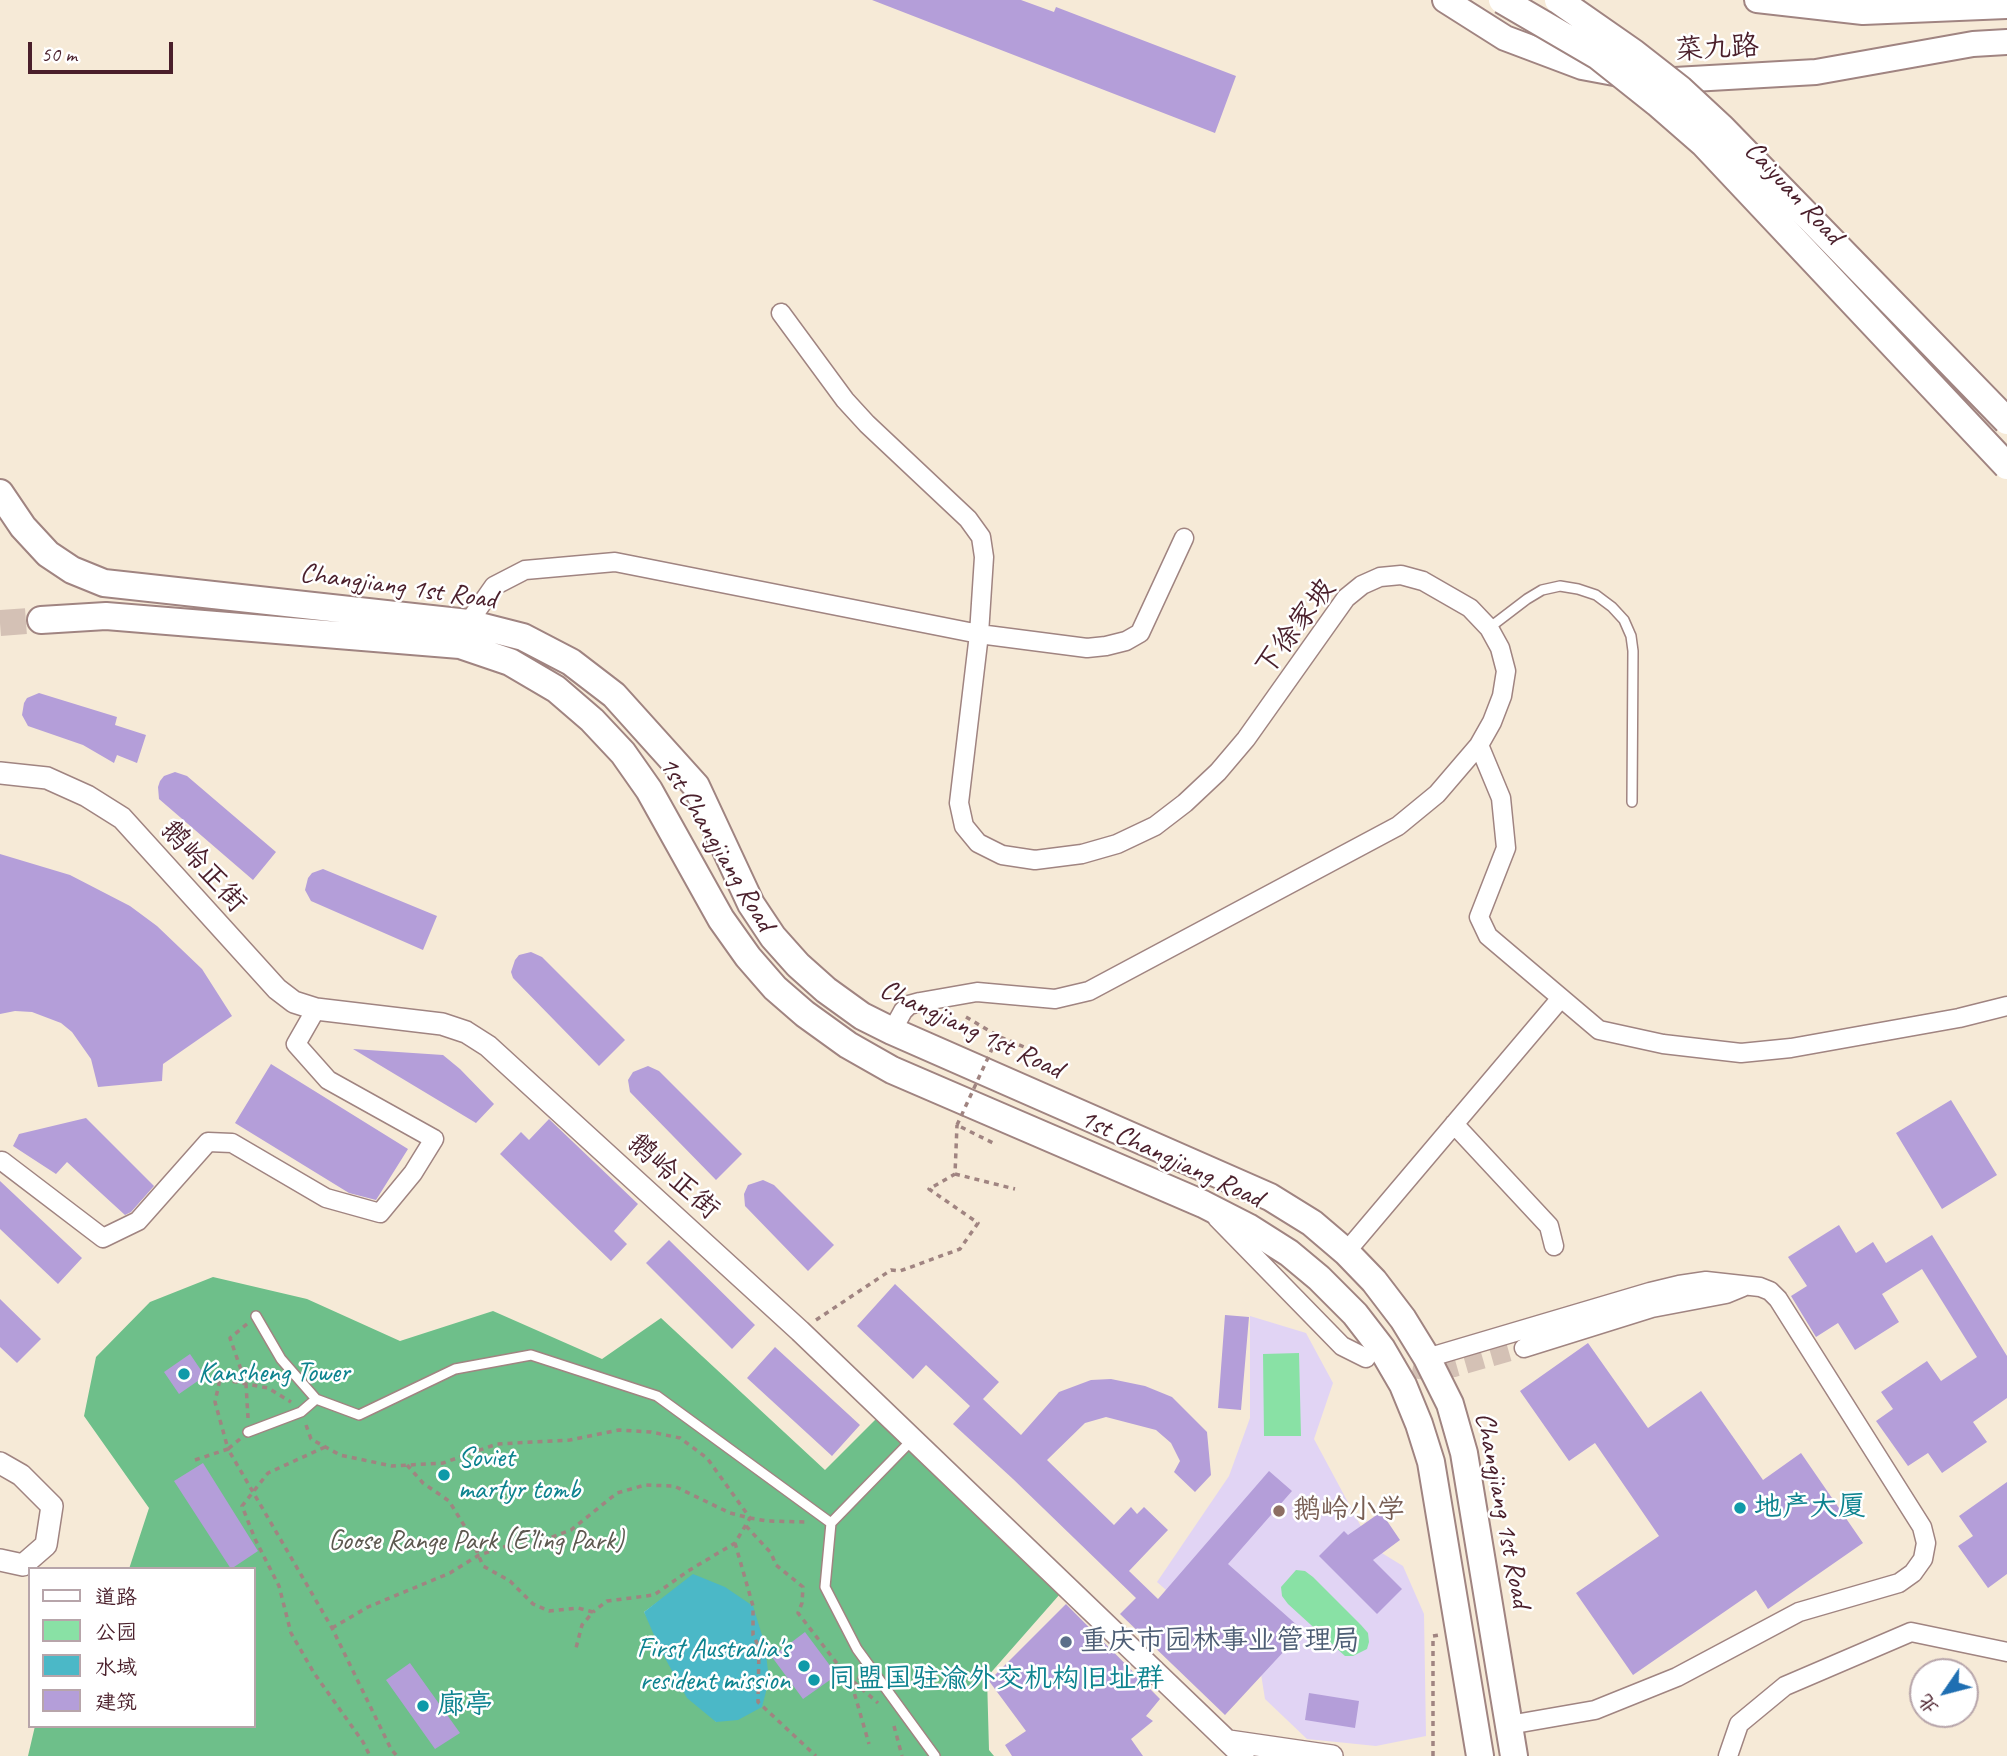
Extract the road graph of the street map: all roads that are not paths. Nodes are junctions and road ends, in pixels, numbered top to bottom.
1 (1446, 0) edge
2 (1502, 0) edge
3 (1558, 0) edge
4 (1757, 0) edge
5 (2007, 6) edge
6 (2007, 42) edge
7 (781, 313) dead end
8 (2007, 421) edge
9 (2007, 466) edge
10 (0, 493) edge
11 (1184, 538) dead end
12 (72, 570) junction
13 (468, 623) junction
14 (1489, 628) junction
15 (979, 634) junction
16 (1479, 745) junction
17 (0, 773) edge
18 (1632, 802) dead end
19 (1561, 998) junction
20 (2007, 1006) edge
21 (316, 1009) junction
22 (892, 1031) junction
23 (1454, 1124) junction
24 (2, 1161) dead end
25 (1203, 1203) junction
26 (1554, 1246) dead end
27 (1346, 1252) junction
28 (1751, 1284) junction
29 (256, 1316) road end
30 (1524, 1348) tunnel mouth
31 (1366, 1358) tunnel mouth
32 (1427, 1358) junction
33 (316, 1399) junction
34 (248, 1432) road end
35 (913, 1439) junction
36 (0, 1463) edge
37 (831, 1523) junction
38 (0, 1560) edge
39 (2007, 1653) edge
40 (1509, 1725) junction
41 (1236, 1748) edge
42 (935, 1756) edge
43 (1332, 1756) edge
44 (1480, 1756) edge
45 (1514, 1756) edge
46 (1728, 1756) edge

1 - 6 main road, 菜九路, bridge
2 - 9 main road, Caiyuan Road, bridge
3 - 8 main road, Caiyuan Road, bridge
4 - 5 main road, 菜九路
7 - 15 street, 下徐家坡
10 - 12 main road, Changjiang 1st Road
11 - 15 street
12 - 13 main road, Changjiang 1st Road
12 - 25 main road, 1st Changjiang Road
13 - 15 street
13 - 22 main road, Changjiang 1st Road
14 - 15 street, 下徐家坡
14 - 16 street, 下徐家坡
14 - 18 lane
16 - 19 street
16 - 22 street, 下徐家坡
17 - 21 street, 鹅岭正街
19 - 20 street
19 - 23 street
21 - 24 street
21 - 35 street, 鹅岭正街
22 - 27 main road, Changjiang 1st Road
23 - 26 street
23 - 27 street
25 - 31 street
25 - 44 main road, 1st Changjiang Road
27 - 32 main road, Changjiang 1st Road
28 - 30 street
28 - 32 street
28 - 40 street
29 - 33 lane
32 - 40 main road, Changjiang 1st Road
33 - 34 lane
33 - 37 lane
35 - 37 lane
35 - 41 street, 鹅岭正街
36 - 38 street
37 - 42 lane
39 - 46 street
40 - 45 main road, Changjiang 1st Road
41 - 43 street

